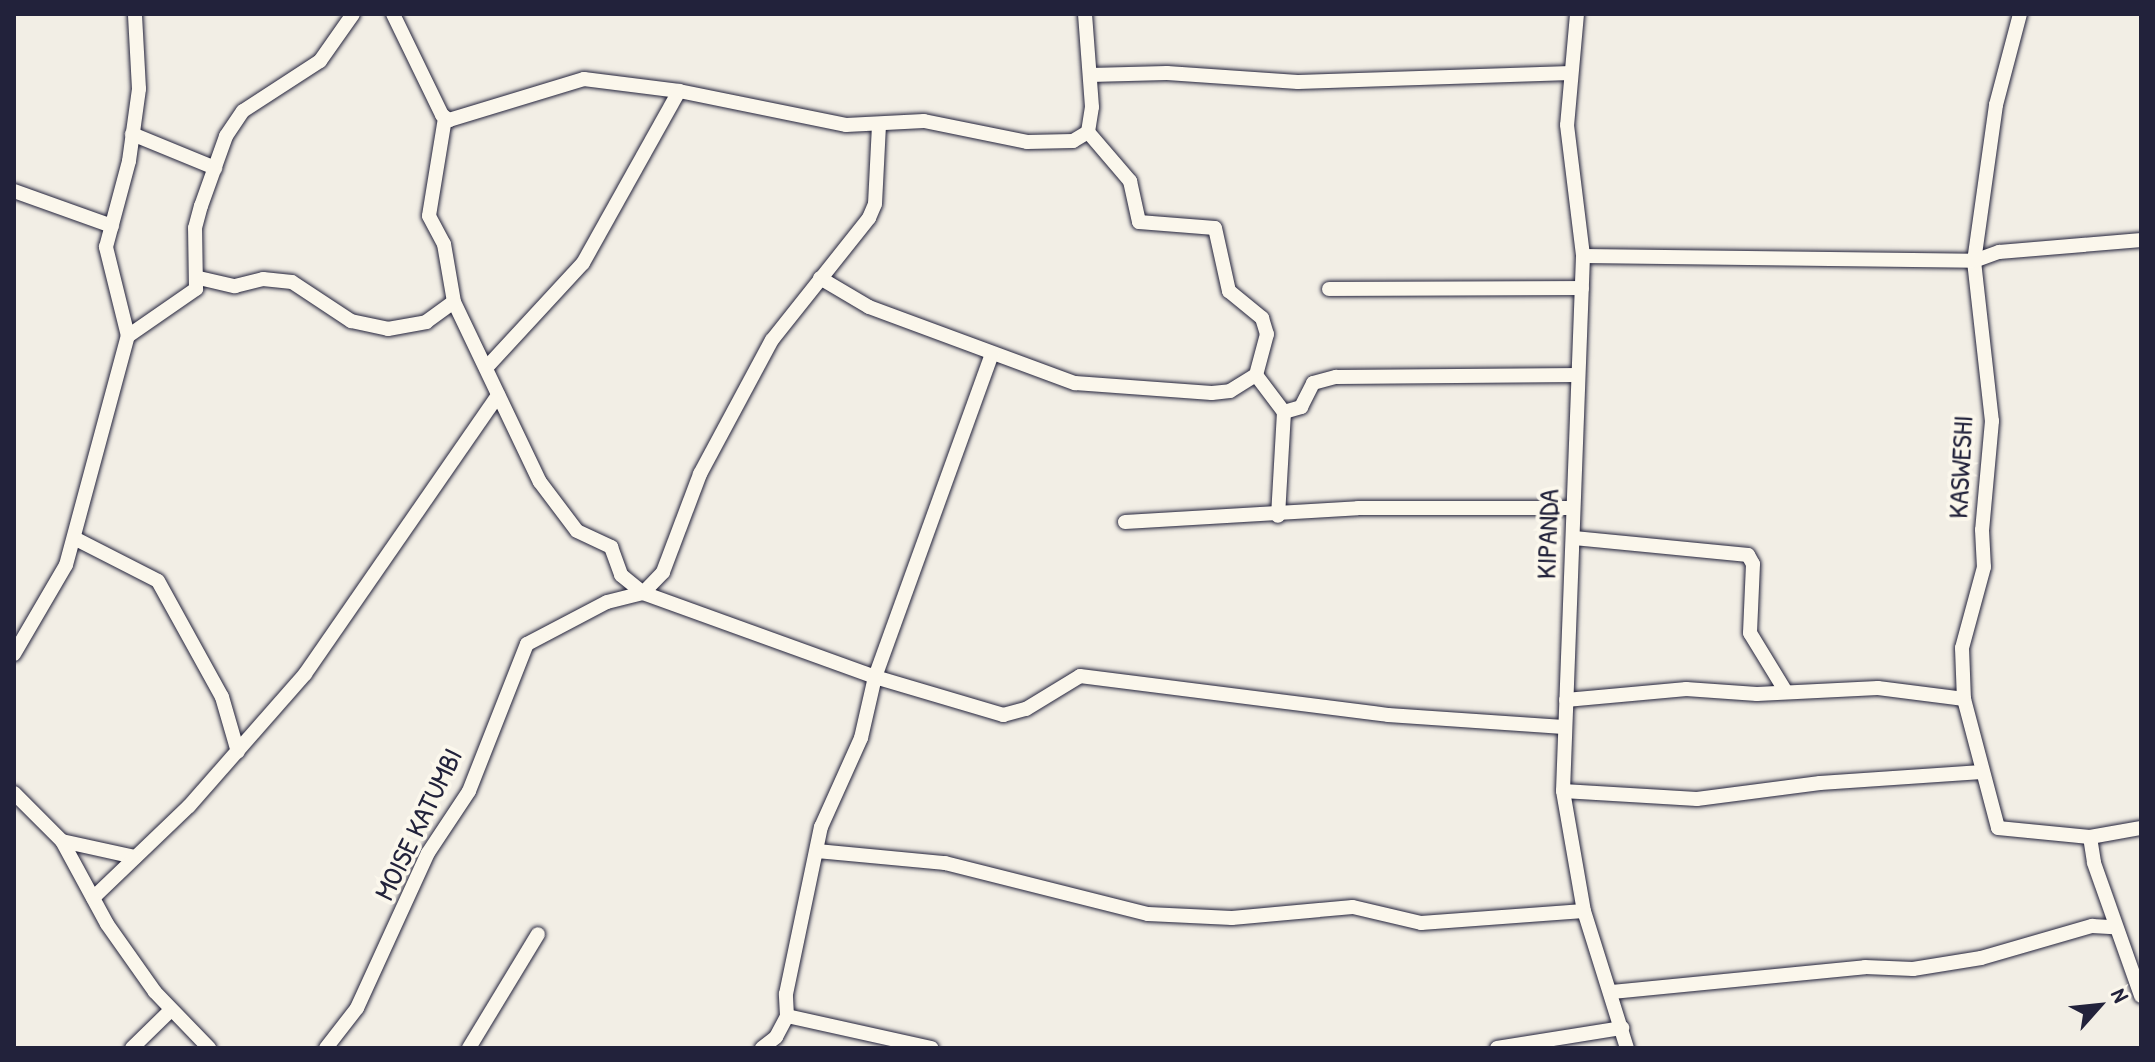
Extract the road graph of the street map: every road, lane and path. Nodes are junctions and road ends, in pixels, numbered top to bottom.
1 (135, 14) edge
2 (353, 14) edge
3 (393, 14) edge
4 (1085, 14) edge
5 (1577, 14) edge
6 (2020, 14) edge
7 (1571, 73) junction
8 (1090, 75) junction
9 (679, 91) junction
10 (445, 118) junction
11 (879, 126) junction
12 (1088, 132) junction
13 (132, 134) junction
14 (215, 168) junction
15 (14, 191) edge
16 (112, 226) junction
17 (2141, 240) edge
18 (1583, 256) junction
19 (1974, 261) junction
20 (199, 278) junction
21 (820, 278) junction
22 (1582, 288) junction
23 (1329, 289) dead end
24 (454, 302) junction
25 (128, 336) junction
26 (992, 353) junction
27 (486, 368) junction
28 (1256, 375) junction
29 (1578, 375) junction
30 (498, 395) junction
31 (1284, 412) junction
32 (1573, 508) junction
33 (1278, 516) junction
34 (1125, 522) dead end
35 (74, 538) junction
36 (1574, 538) junction
37 (643, 593) junction
38 (14, 654) edge
39 (875, 677) junction
40 (1786, 692) junction
41 (1964, 699) junction
42 (1566, 700) junction
43 (1564, 727) junction
44 (238, 752) junction
45 (1982, 772) junction
46 (1563, 791) junction
47 (14, 793) edge
48 (2141, 828) edge
49 (2090, 837) junction
50 (62, 841) junction
51 (817, 851) junction
52 (135, 857) junction
53 (93, 898) junction
54 (1584, 911) junction
55 (2114, 927) junction
56 (538, 934) dead end
57 (1612, 992) junction
58 (2141, 996) edge
59 (171, 1010) junction
60 (787, 1016) junction
61 (1622, 1028) junction
62 (132, 1048) edge
63 (209, 1048) edge
64 (326, 1048) edge
65 (469, 1048) edge
66 (762, 1048) edge
67 (931, 1048) edge
68 (1497, 1048) edge
69 (1627, 1048) edge

1 - 13 street
2 - 14 street
3 - 10 street
4 - 8 street
5 - 7 street, KIPANDA
6 - 19 street, KASWESHI
7 - 8 street
7 - 18 street, KIPANDA
8 - 12 street
9 - 10 street
9 - 11 street
9 - 27 street
10 - 24 street
11 - 12 street
11 - 21 street
12 - 28 street
13 - 14 street
13 - 16 street
14 - 20 street
15 - 16 street
16 - 25 street
17 - 19 street
18 - 19 street
18 - 22 street, KIPANDA
19 - 41 street, KASWESHI
20 - 24 street
20 - 25 street
21 - 26 street
21 - 37 street
22 - 23 street
22 - 29 street, KIPANDA
24 - 27 street
25 - 35 street
26 - 28 street
26 - 39 street
27 - 30 street
28 - 31 street
29 - 31 street
29 - 32 street, KIPANDA
30 - 37 street
30 - 44 street
31 - 33 street
32 - 33 street
32 - 36 street, KIPANDA
33 - 34 street
35 - 38 street
35 - 44 street
36 - 40 street
36 - 42 street, KIPANDA
37 - 39 street
37 - 64 street, MOISE KATUMBI
39 - 43 street
39 - 51 street
40 - 41 street
40 - 42 street
41 - 45 street, KASWESHI
42 - 43 street, KIPANDA
43 - 46 street, KIPANDA
44 - 52 street
45 - 46 street
45 - 49 street, KASWESHI
46 - 54 street, KIPANDA
47 - 50 street
48 - 49 street
49 - 55 street
50 - 52 street
50 - 53 street
51 - 54 street
51 - 60 street
52 - 53 street
53 - 59 street
54 - 57 street, KIPANDA
55 - 57 street
55 - 58 street
56 - 65 street
57 - 61 street, KIPANDA
59 - 62 street
59 - 63 street
60 - 66 street
60 - 67 street
61 - 68 street
61 - 69 street, KIPANDA

